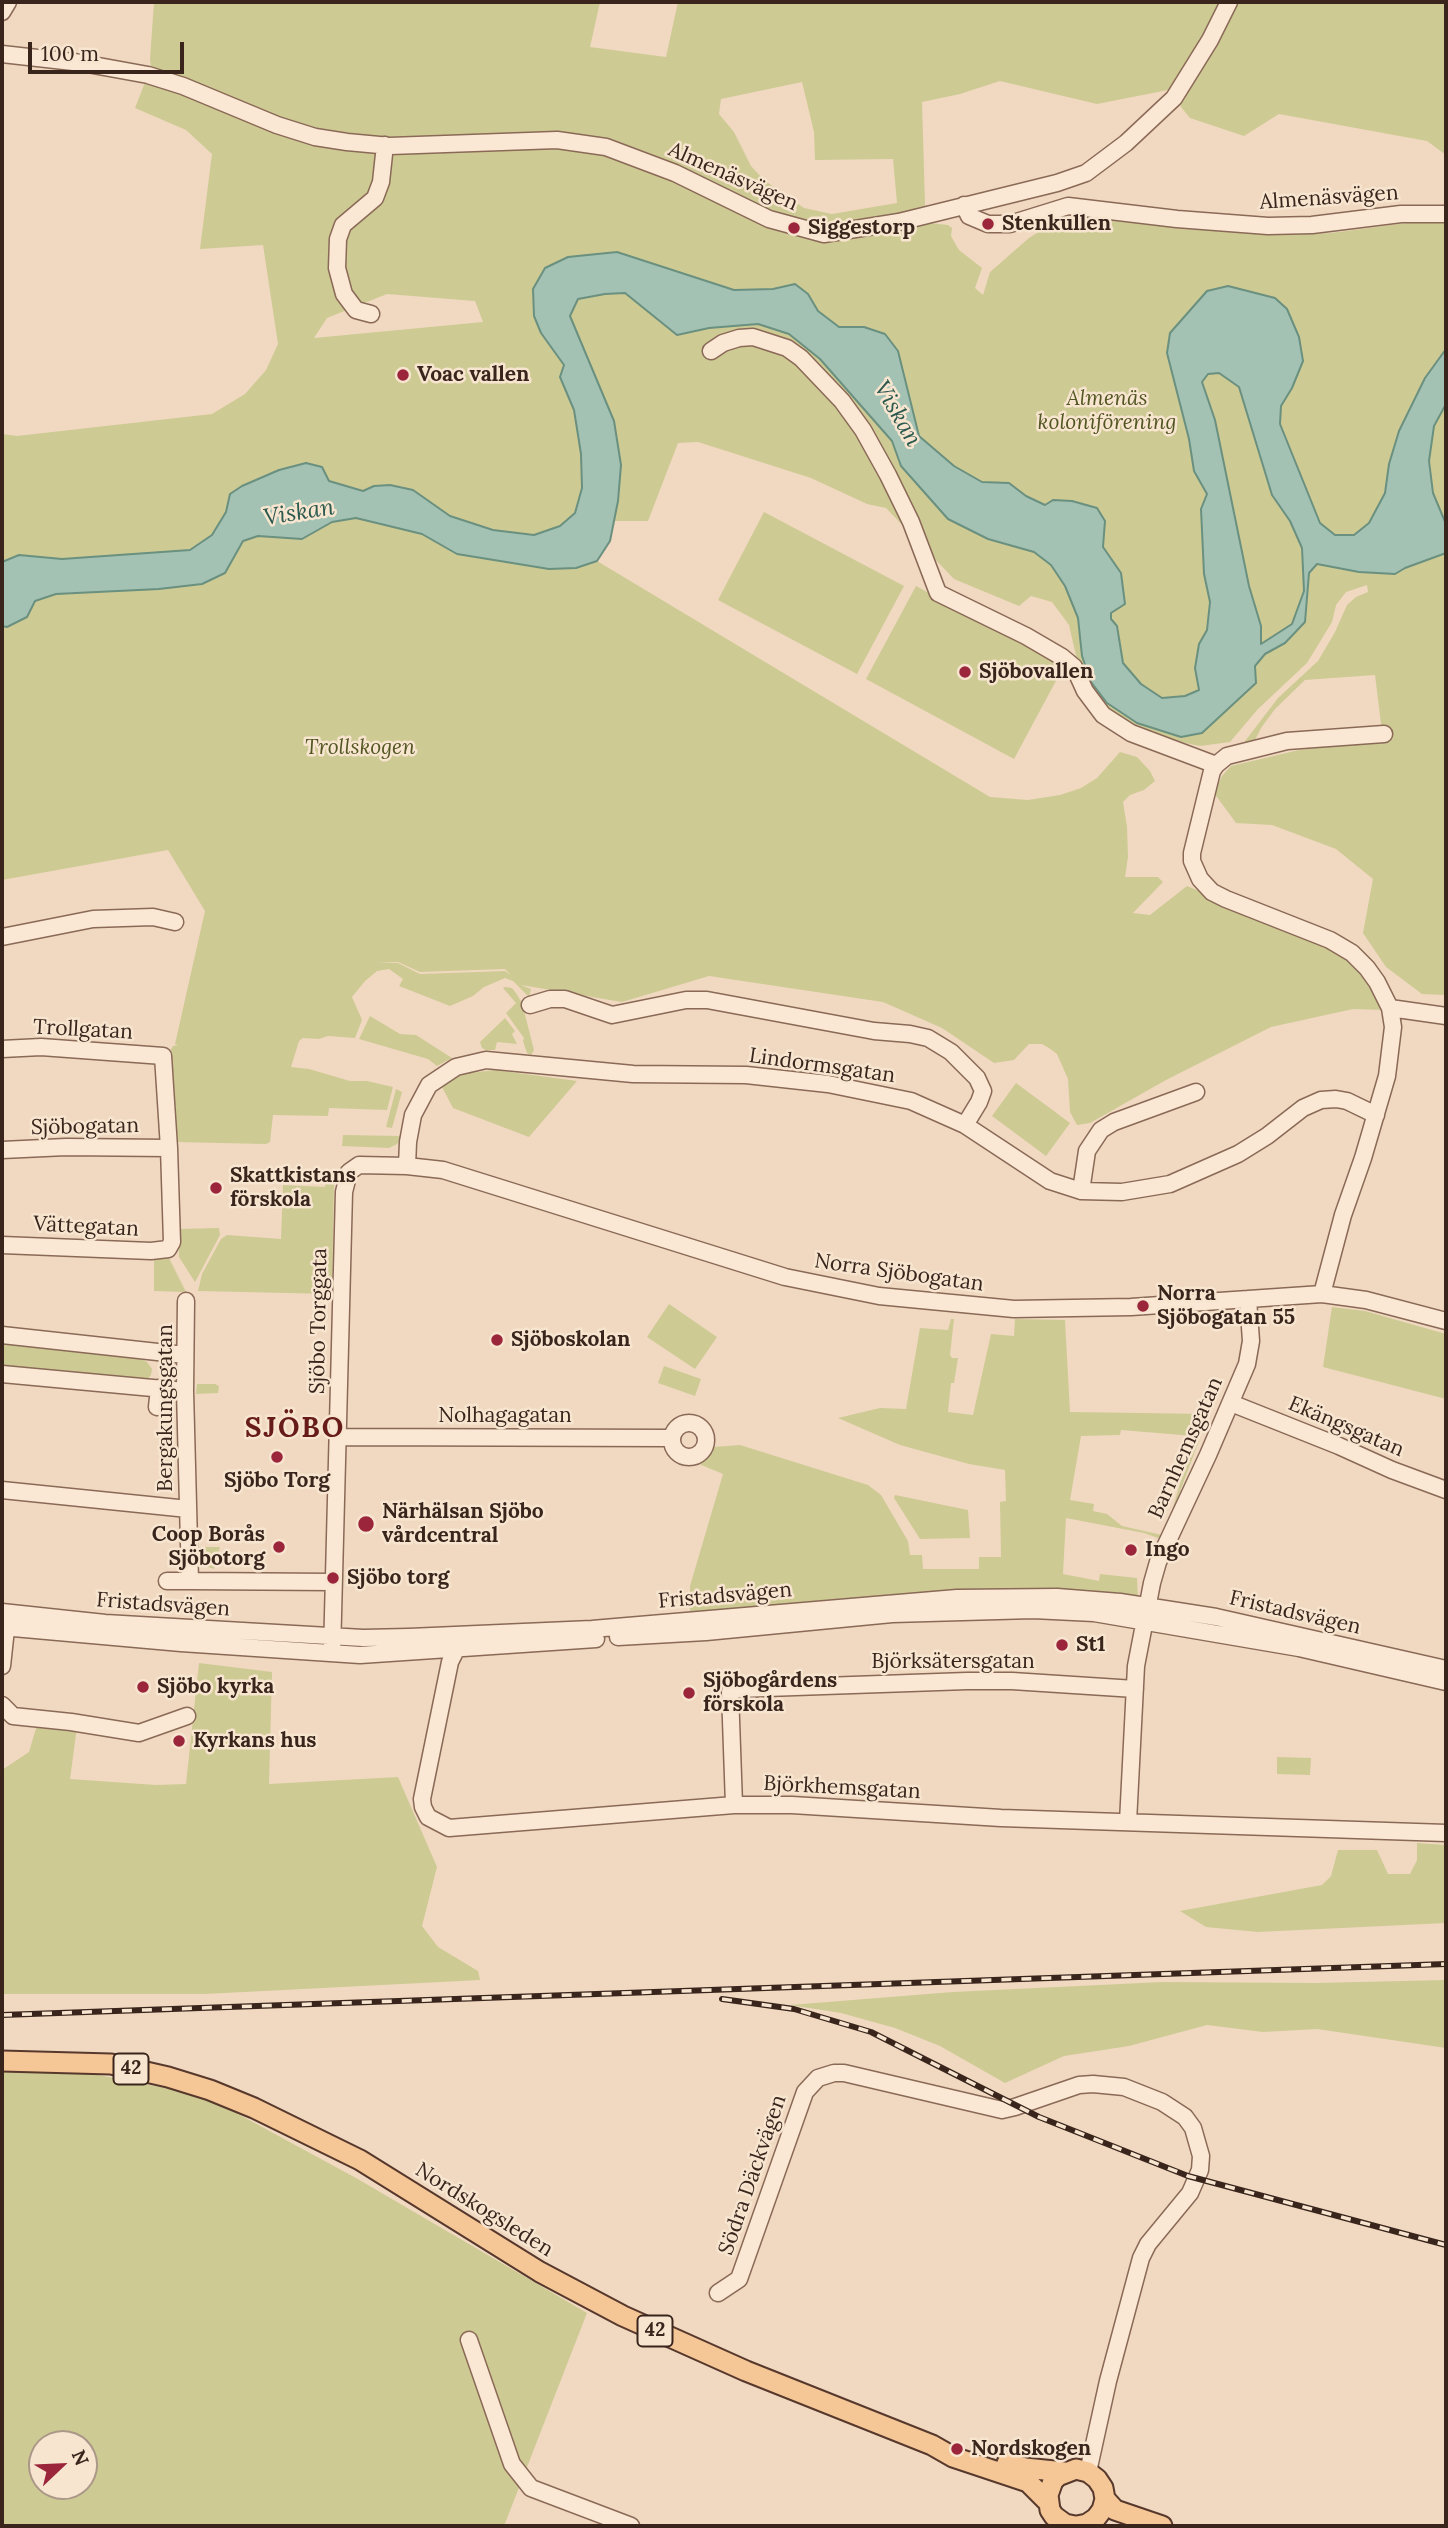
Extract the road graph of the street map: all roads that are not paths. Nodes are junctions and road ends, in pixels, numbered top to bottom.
1 (8, 2) edge
2 (1229, 2) edge
3 (2, 12) edge
4 (2, 54) edge
5 (385, 145) junction
6 (964, 205) junction
7 (1446, 214) edge
8 (371, 314) dead end
9 (712, 351) dead end
10 (1384, 734) dead end
11 (1216, 765) junction
12 (176, 922) dead end
13 (2, 937) edge
14 (530, 1005) dead end
15 (1390, 1008) junction
16 (1446, 1016) edge
17 (2, 1049) edge
18 (1196, 1092) dead end
19 (1376, 1115) junction
20 (965, 1125) junction
21 (169, 1148) junction
22 (2, 1150) edge
23 (359, 1165) joint
24 (407, 1166) junction
25 (1081, 1191) junction
26 (2, 1245) edge
27 (1322, 1294) junction
28 (1248, 1298) junction
29 (186, 1301) dead end
30 (1446, 1321) edge
31 (2, 1335) edge
32 (186, 1355) junction
33 (2, 1374) edge
34 (159, 1388) junction
35 (185, 1391) junction
36 (1231, 1402) junction
37 (157, 1407) dead end
38 (338, 1437) junction
39 (672, 1438) dead end
40 (2, 1490) edge
41 (1446, 1490) edge
42 (148, 1501) junction
43 (188, 1509) junction
44 (155, 1522) dead end
45 (167, 1581) dead end
46 (190, 1581) junction
47 (333, 1582) junction
48 (1146, 1614) junction
49 (4, 1620) edge
50 (332, 1635) junction
51 (460, 1642) junction
52 (332, 1653) junction
53 (2, 1666) edge
54 (1446, 1669) edge
55 (1446, 1682) edge
56 (1135, 1689) junction
57 (2, 1705) edge
58 (187, 1716) dead end
59 (734, 1805) junction
60 (1128, 1822) junction
61 (1446, 1833) edge
62 (2, 2062) edge
63 (718, 2293) dead end
64 (468, 2340) dead end
65 (932, 2445) junction
66 (1065, 2472) junction
67 (1088, 2472) junction
68 (1105, 2499) junction
69 (1048, 2502) junction
70 (1077, 2525) edge
71 (631, 2526) edge
72 (1162, 2526) edge

1 - 3 street
2 - 6 street
4 - 5 street, Almenäsvägen
5 - 6 street, Almenäsvägen
5 - 8 street
6 - 7 street, Almenäsvägen
9 - 11 street
10 - 11 street
11 - 15 street
12 - 13 street
14 - 20 street
15 - 16 street
15 - 19 street
17 - 21 street, Trollgatan
18 - 25 street
19 - 25 street, Lindormsgatan
19 - 27 street
20 - 24 street, Lindormsgatan
20 - 25 street, Lindormsgatan
21 - 22 street, Sjöbogatan
21 - 26 street, Vättegatan
23 - 24 street, Norra Sjöbogatan
23 - 38 street, Sjöbo Torggata
24 - 28 street, Norra Sjöbogatan
27 - 28 street, Norra Sjöbogatan
27 - 30 street, Norra Sjöbogatan
28 - 36 street, Barnhemsgatan
29 - 32 street, Bergakungsgatan
31 - 32 street
32 - 35 street, Bergakungsgatan
33 - 34 street
34 - 35 street
34 - 37 street
35 - 43 street, Bergakungsgatan
36 - 41 street, Ekängsgatan
36 - 48 street, Barnhemsgatan
38 - 39 street, Nolhagagatan
38 - 47 street, Sjöbo Torggata
40 - 42 street
42 - 43 street
42 - 44 street
43 - 46 street, Bergakungsgatan
45 - 46 street
46 - 47 street
47 - 50 street, Sjöbo Torggata
48 - 51 street, Fristadsvägen
48 - 54 street, Fristadsvägen
48 - 55 street, Fristadsvägen
48 - 56 street, Barnhemsgatan
49 - 50 street, Fristadsvägen
49 - 52 street, Fristadsvägen
49 - 53 street
50 - 51 street, Fristadsvägen
50 - 52 street, Sjöbo Torggata
51 - 52 street, Fristadsvägen
51 - 59 street, Björkhemsgatan
56 - 59 street, Björksätersgatan
56 - 60 street, Barnhemsgatan
57 - 58 street
59 - 60 street, Björkhemsgatan
60 - 61 street, Björkhemsgatan
62 - 65 main road, Nordskogsleden / 42
63 - 67 street, Södra Däckvägen
64 - 71 street
65 - 66 main road, Nordskogsleden / 42
65 - 69 main road, Nordskogsleden / 42
66 - 67 main road, 42
66 - 69 main road
67 - 68 main road
68 - 70 main road, 42
68 - 72 main road
69 - 70 main road, 42

